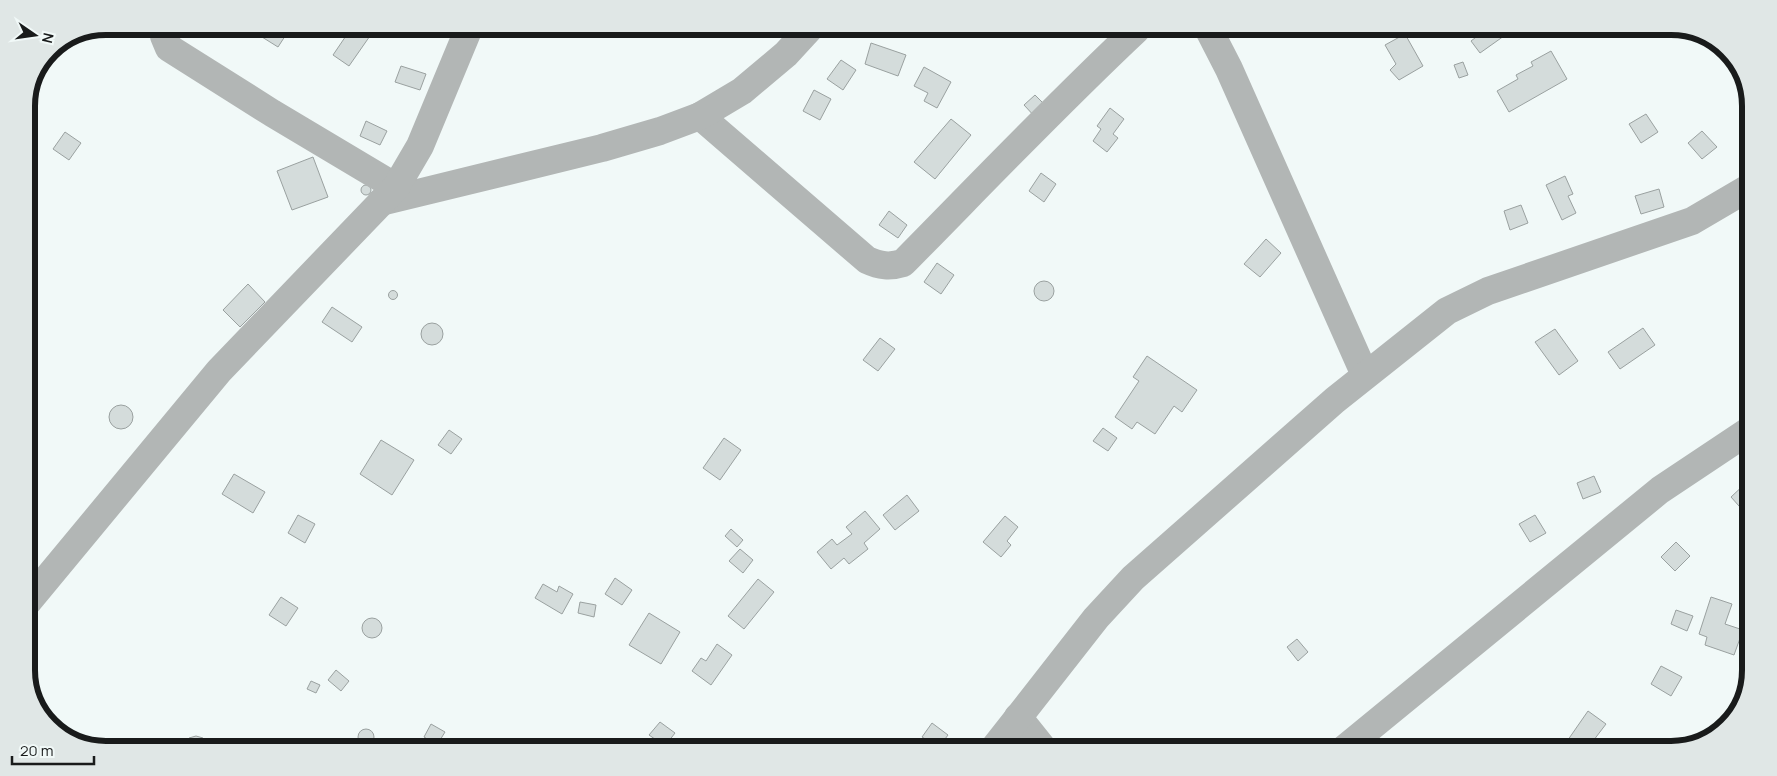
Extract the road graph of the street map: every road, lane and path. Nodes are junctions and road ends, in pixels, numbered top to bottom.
1 (164, 35) edge
2 (466, 35) edge
3 (803, 35) edge
4 (1131, 35) edge
5 (1212, 35) edge
6 (700, 116) junction
7 (1742, 192) edge
8 (389, 194) junction
9 (1366, 376) junction
10 (1742, 435) edge
11 (35, 593) edge
12 (1018, 717) junction
13 (1000, 741) edge
14 (1037, 741) edge
15 (1353, 741) edge

1 - 8 street
2 - 8 street
3 - 6 street
4 - 6 street
5 - 9 street
6 - 8 street
7 - 9 street
8 - 11 street
9 - 12 street
10 - 15 street
12 - 13 street
12 - 14 street

